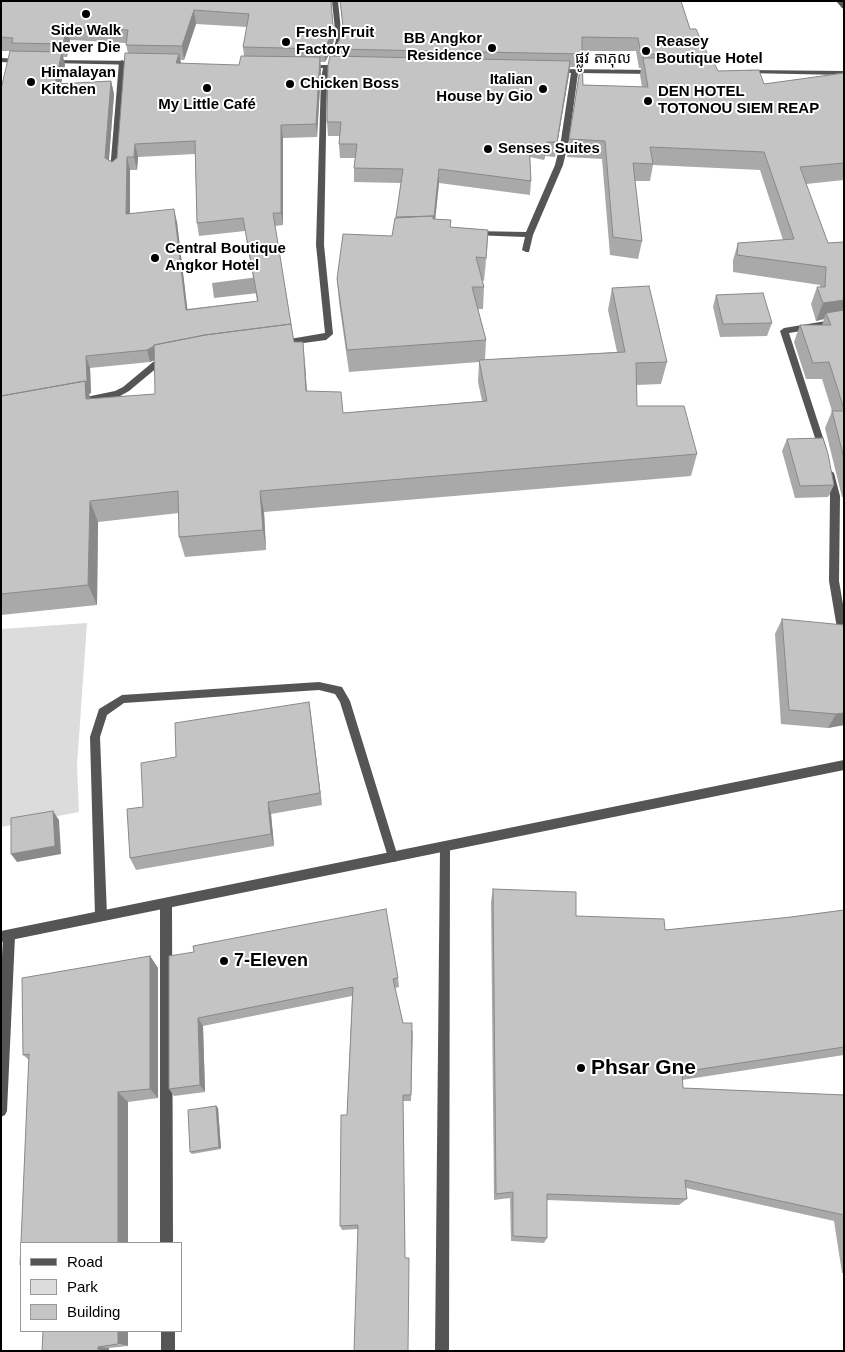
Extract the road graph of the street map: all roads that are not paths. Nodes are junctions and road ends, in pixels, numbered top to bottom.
1 (335, 1) edge
2 (839, 1) edge
3 (844, 7) edge
4 (1, 60) edge
5 (29, 61) edge
6 (48, 61) edge
7 (122, 62) junction
8 (142, 63) edge
9 (298, 66) edge
10 (327, 67) junction
11 (347, 67) edge
12 (546, 71) edge
13 (575, 71) junction
14 (665, 72) edge
15 (734, 72) edge
16 (844, 73) edge
17 (114, 171) edge
18 (467, 232) edge
19 (529, 234) junction
20 (526, 250) dead end
21 (844, 321) edge
22 (267, 345) edge
23 (174, 359) edge
24 (78, 402) edge
25 (844, 640) edge
26 (844, 764) edge
27 (445, 847) junction
28 (393, 857) junction
29 (166, 904) junction
30 (101, 916) junction
31 (5, 936) edge
32 (1, 1111) edge
33 (167, 1242) edge
34 (168, 1332) edge
35 (168, 1351) edge
36 (442, 1351) edge

1 - 10 street
2 - 3 street
4 - 5 street
6 - 7 street
7 - 8 street
7 - 17 street
9 - 10 street
10 - 11 street
10 - 22 street
12 - 13 street, ផ្លូវ តាភុល
13 - 14 street, ផ្លូវ តាភុល
13 - 19 street
15 - 16 street
18 - 19 street
19 - 20 street
21 - 25 street
23 - 24 street
26 - 27 street
27 - 28 street
27 - 36 street
28 - 29 street
28 - 30 street
29 - 30 street
29 - 33 street
30 - 31 street
31 - 32 street
34 - 35 street

